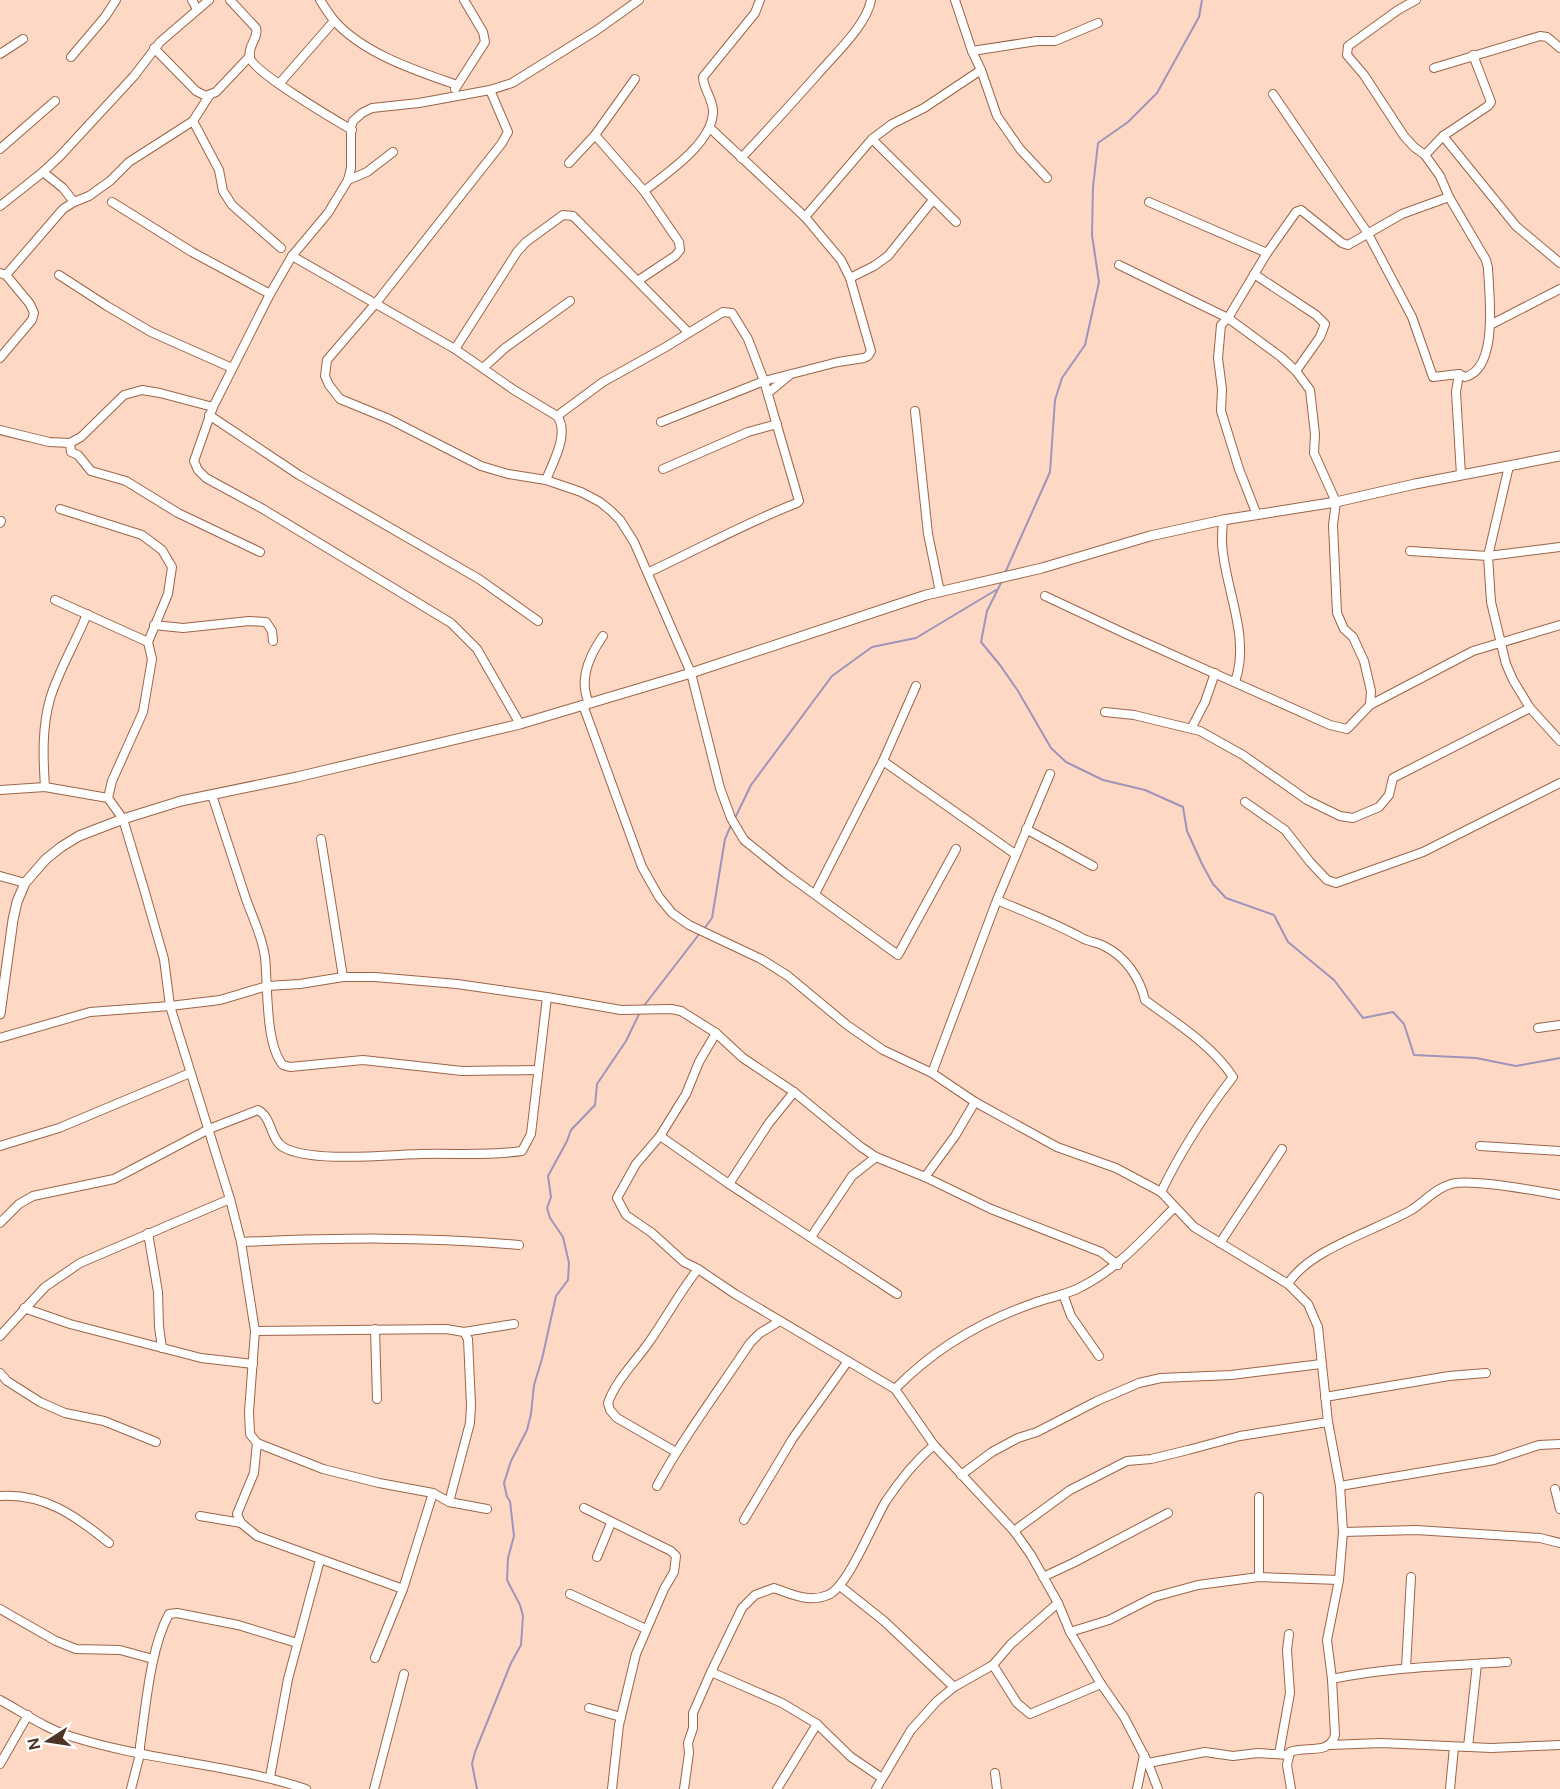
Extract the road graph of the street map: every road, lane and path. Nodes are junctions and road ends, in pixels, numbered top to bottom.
1 (116, 0) edge
2 (192, 0) edge
3 (209, 0) edge
4 (230, 0) edge
5 (320, 0) edge
6 (464, 0) edge
7 (639, 0) edge
8 (760, 0) edge
9 (871, 0) edge
10 (955, 0) edge
11 (1416, 0) edge
12 (197, 9) junction
13 (334, 21) junction
14 (1098, 23) dead end
15 (23, 39) dead end
16 (154, 48) junction
17 (1560, 48) edge
18 (972, 51) junction
19 (0, 54) edge
20 (1473, 55) junction
21 (250, 56) junction
22 (71, 57) dead end
23 (1434, 68) dead end
24 (981, 70) junction
25 (635, 79) dead end
26 (279, 84) junction
27 (457, 85) junction
28 (490, 90) junction
29 (1273, 94) dead end
30 (209, 96) junction
31 (452, 96) junction
32 (55, 101) dead end
33 (193, 121) junction
34 (710, 128) junction
35 (352, 130) junction
36 (595, 135) junction
37 (1443, 136) junction
38 (872, 139) junction
39 (0, 149) edge
40 (393, 152) dead end
41 (1425, 155) junction
42 (741, 158) junction
43 (569, 163) dead end
44 (43, 172) junction
45 (1047, 178) dead end
46 (348, 180) junction
47 (644, 191) junction
48 (1449, 197) junction
49 (933, 200) junction
50 (74, 202) junction
51 (112, 202) dead end
52 (1149, 202) dead end
53 (0, 206) edge
54 (805, 217) junction
55 (956, 222) dead end
56 (1367, 232) junction
57 (281, 248) dead end
58 (1267, 253) junction
59 (292, 256) junction
60 (1560, 263) edge
61 (1119, 265) dead end
62 (3, 274) edge
63 (1254, 274) junction
64 (59, 275) dead end
65 (850, 278) junction
66 (639, 280) junction
67 (1560, 289) edge
68 (270, 294) junction
69 (570, 301) dead end
70 (376, 303) junction
71 (1228, 318) junction
72 (1490, 326) junction
73 (688, 332) junction
74 (455, 348) junction
75 (0, 358) edge
76 (232, 368) junction
77 (483, 368) junction
78 (1296, 371) junction
79 (792, 373) junction
80 (1459, 374) junction
81 (764, 381) junction
82 (768, 393) junction
83 (213, 407) junction
84 (915, 411) dead end
85 (209, 415) junction
86 (557, 416) junction
87 (661, 422) dead end
88 (777, 424) junction
89 (0, 430) edge
90 (70, 443) junction
91 (1560, 456) edge
92 (1509, 466) junction
93 (663, 469) dead end
94 (1461, 475) junction
95 (546, 480) junction
96 (1336, 502) junction
97 (60, 509) dead end
98 (1257, 515) junction
99 (1222, 520) junction
100 (1560, 547) edge
101 (1410, 551) dead end
102 (260, 552) dead end
103 (1488, 556) junction
104 (649, 572) junction
105 (940, 592) junction
106 (1045, 596) dead end
107 (55, 600) dead end
108 (87, 614) junction
109 (538, 621) dead end
110 (154, 625) junction
111 (1560, 625) edge
112 (603, 636) dead end
113 (273, 641) dead end
114 (148, 642) junction
115 (1500, 642) junction
116 (691, 673) junction
117 (1215, 673) junction
118 (1234, 682) junction
119 (916, 686) dead end
120 (586, 704) junction
121 (1370, 705) junction
122 (1530, 708) junction
123 (1105, 712) dead end
124 (520, 724) junction
125 (1192, 727) junction
126 (1560, 741) edge
127 (883, 761) junction
128 (1050, 774) dead end
129 (1560, 783) edge
130 (45, 787) junction
131 (0, 790) edge
132 (212, 795) junction
133 (108, 798) junction
134 (1245, 802) dead end
135 (123, 819) junction
136 (1026, 829) junction
137 (321, 839) dead end
138 (956, 849) dead end
139 (1015, 854) junction
140 (1093, 866) dead end
141 (0, 876) edge
142 (25, 883) junction
143 (815, 894) junction
144 (997, 900) junction
145 (344, 977) junction
146 (267, 986) junction
147 (547, 997) junction
148 (170, 1006) junction
149 (0, 1014) edge
150 (1560, 1025) edge
151 (1538, 1028) dead end
152 (716, 1033) junction
153 (0, 1038) edge
154 (537, 1070) junction
155 (190, 1072) junction
156 (932, 1073) junction
157 (794, 1092) junction
158 (975, 1102) junction
159 (208, 1128) junction
160 (660, 1136) junction
161 (0, 1146) edge
162 (1480, 1146) dead end
163 (1282, 1149) dead end
164 (1560, 1151) edge
165 (876, 1157) junction
166 (925, 1177) junction
167 (729, 1184) junction
168 (1161, 1192) junction
169 (1560, 1196) edge
170 (230, 1199) junction
171 (1175, 1207) junction
172 (0, 1223) edge
173 (148, 1233) junction
174 (811, 1238) junction
175 (241, 1242) junction
176 (1220, 1244) junction
177 (519, 1245) dead end
178 (1118, 1265) junction
179 (698, 1269) junction
180 (1288, 1284) junction
181 (897, 1294) dead end
182 (1063, 1294) junction
183 (24, 1308) junction
184 (780, 1321) junction
185 (514, 1324) dead end
186 (375, 1329) junction
187 (255, 1331) junction
188 (464, 1332) junction
189 (0, 1335) edge
190 (162, 1348) junction
191 (1099, 1356) dead end
192 (848, 1361) junction
193 (253, 1364) junction
194 (1321, 1364) junction
195 (1486, 1373) dead end
196 (0, 1374) edge
197 (895, 1389) junction
198 (1325, 1397) junction
199 (377, 1399) dead end
200 (1328, 1422) junction
201 (156, 1442) dead end
202 (256, 1443) junction
203 (1560, 1444) edge
204 (934, 1445) junction
205 (676, 1452) junction
206 (961, 1475) junction
207 (657, 1486) dead end
208 (1340, 1486) junction
209 (1555, 1489) dead end
210 (433, 1493) junction
211 (0, 1496) edge
212 (1259, 1497) dead end
213 (449, 1502) junction
214 (584, 1508) dead end
215 (487, 1509) dead end
216 (1560, 1509) edge
217 (1168, 1513) dead end
218 (200, 1516) dead end
219 (744, 1520) dead end
220 (241, 1523) junction
221 (611, 1523) junction
222 (1014, 1531) junction
223 (1343, 1532) junction
224 (109, 1543) dead end
225 (1560, 1543) edge
226 (597, 1557) dead end
227 (320, 1560) junction
228 (1043, 1577) junction
229 (1259, 1577) junction
230 (1411, 1577) dead end
231 (1339, 1580) junction
232 (840, 1586) junction
233 (403, 1589) junction
234 (570, 1594) dead end
235 (1058, 1603) junction
236 (0, 1609) edge
237 (646, 1629) junction
238 (1070, 1632) junction
239 (1289, 1634) dead end
240 (297, 1643) junction
241 (375, 1658) dead end
242 (153, 1659) junction
243 (1507, 1662) dead end
244 (1476, 1664) junction
245 (993, 1665) junction
246 (1406, 1668) junction
247 (711, 1672) junction
248 (404, 1674) dead end
249 (1332, 1679) junction
250 (1101, 1684) junction
251 (954, 1687) junction
252 (0, 1700) edge
253 (589, 1708) dead end
254 (28, 1715) junction
255 (621, 1717) junction
256 (817, 1724) junction
257 (1330, 1745) junction
258 (1560, 1745) edge
259 (1454, 1747) junction
260 (1468, 1747) junction
261 (140, 1754) junction
262 (1279, 1754) junction
263 (1144, 1755) junction
264 (1289, 1755) junction
265 (1148, 1763) junction
266 (0, 1764) edge
267 (995, 1773) dead end
268 (270, 1777) junction
269 (882, 1778) junction
270 (300, 1788) edge
271 (131, 1789) edge
272 (374, 1789) edge
273 (612, 1789) edge
274 (684, 1789) edge
275 (777, 1789) edge
276 (876, 1789) edge
277 (997, 1789) edge
278 (1137, 1789) edge
279 (1158, 1789) edge
280 (1291, 1789) edge
281 (1450, 1789) edge

1 - 22 street
2 - 12 street
3 - 12 street
4 - 21 street
5 - 13 street
6 - 27 street
7 - 28 street
8 - 34 street
9 - 42 street
10 - 18 street
11 - 41 street
12 - 16 street
13 - 26 street
13 - 27 street
14 - 18 street
15 - 19 street
16 - 30 street
16 - 44 street
17 - 20 street
18 - 24 street
20 - 23 street
20 - 37 street
21 - 26 street
21 - 30 street
24 - 38 street
24 - 45 street
25 - 36 street
26 - 35 street
27 - 31 street
28 - 31 street
28 - 70 street
29 - 56 street
30 - 33 street
31 - 35 street
32 - 39 street
33 - 50 street
33 - 57 street
34 - 42 street
34 - 47 street
35 - 46 street
36 - 43 street
36 - 47 street
37 - 41 street
37 - 60 street
38 - 49 street
38 - 54 street
40 - 46 street
41 - 48 street
42 - 54 street
44 - 50 street
44 - 53 street
46 - 59 street
47 - 66 street
48 - 56 street
48 - 72 street
49 - 55 street
49 - 65 street
50 - 62 street
51 - 68 street
52 - 58 street
54 - 65 street
56 - 58 street
56 - 80 street
58 - 63 street
59 - 68 street
59 - 70 street
61 - 71 street
62 - 75 street
63 - 71 street
63 - 78 street
64 - 76 street
65 - 79 street
66 - 73 street
66 - 74 street
67 - 72 street
68 - 76 street
69 - 77 street
70 - 74 street
70 - 95 street
71 - 78 street
71 - 98 street
72 - 80 street
73 - 81 street
73 - 86 street
74 - 77 street
76 - 83 street
77 - 86 street
78 - 96 street
79 - 81 street
79 - 82 street
80 - 94 street
81 - 82 street
81 - 87 street
82 - 88 street
83 - 85 street
83 - 90 street
84 - 105 street
85 - 109 street
85 - 124 street
86 - 95 street
88 - 93 street
88 - 104 street
89 - 90 street
90 - 102 street
91 - 92 street
92 - 94 street
92 - 103 street
94 - 96 street
95 - 104 street
96 - 98 street
96 - 121 street
97 - 110 street
98 - 99 street
99 - 105 street
99 - 118 street
100 - 103 street
101 - 103 street
103 - 115 street
104 - 116 street
105 - 116 street
106 - 117 street
107 - 108 street
108 - 114 street
108 - 130 street
110 - 113 street
110 - 114 street
111 - 115 street
112 - 120 street
114 - 133 street
115 - 121 street
115 - 122 street
116 - 120 street
116 - 143 street
117 - 118 street
117 - 125 street
118 - 121 street
119 - 127 street
120 - 124 street
120 - 156 street
122 - 125 street
122 - 126 street
123 - 125 street
124 - 132 street
127 - 139 street
127 - 143 street
128 - 136 street
129 - 134 street
130 - 131 street
130 - 133 street
132 - 135 street
132 - 146 street
133 - 135 street
135 - 142 street
135 - 148 street
136 - 139 street
136 - 140 street
137 - 145 street
138 - 143 street
139 - 144 street
141 - 142 street
142 - 149 street
144 - 156 street
144 - 168 street
145 - 146 street
145 - 147 street
146 - 148 street
146 - 154 street
147 - 152 street
147 - 154 street
148 - 153 street
148 - 155 street
150 - 151 street
152 - 157 street
152 - 160 street
154 - 159 street
155 - 159 street
155 - 161 street
156 - 158 street
157 - 165 street
157 - 167 street
158 - 166 street
158 - 168 street
159 - 170 street
159 - 172 street
160 - 167 street
160 - 179 street
162 - 164 street
163 - 176 street
165 - 166 street
165 - 174 street
166 - 178 street
167 - 174 street
168 - 171 street
169 - 180 street
170 - 173 street
170 - 175 street
171 - 176 street
171 - 178 street
173 - 183 street
173 - 190 street
174 - 181 street
175 - 177 street
175 - 187 street
176 - 180 street
178 - 182 street
179 - 184 street
179 - 205 street
180 - 194 street
182 - 191 street
182 - 197 street
183 - 189 street
183 - 190 street
184 - 192 street
184 - 205 street
185 - 188 street
186 - 187 street
186 - 188 street
186 - 199 street
187 - 193 street
188 - 213 street
190 - 193 street
192 - 197 street
192 - 219 street
193 - 202 street
194 - 198 street
194 - 206 street
195 - 198 street
196 - 201 street
197 - 204 street
198 - 200 street
200 - 208 street
200 - 222 street
202 - 210 street
202 - 220 street
203 - 208 street
204 - 206 street
204 - 232 street
205 - 207 street
206 - 222 street
208 - 223 street
209 - 216 street
210 - 213 street
210 - 233 street
211 - 224 street
212 - 229 street
213 - 215 street
214 - 221 street
217 - 228 street
218 - 220 street
220 - 227 street
221 - 226 street
221 - 237 street
222 - 228 street
223 - 225 street
223 - 231 street
227 - 233 street
227 - 240 street
228 - 235 street
229 - 231 street
229 - 238 street
230 - 246 street
231 - 249 street
232 - 247 street
232 - 251 street
233 - 241 street
234 - 237 street
235 - 238 street
235 - 245 street
236 - 242 street
237 - 255 street
238 - 250 street
239 - 262 street
240 - 242 street
240 - 268 street
242 - 261 street
243 - 244 street
244 - 246 street
244 - 260 street
245 - 250 street
245 - 251 street
246 - 249 street
247 - 256 street
247 - 274 street
248 - 272 street
249 - 257 street
250 - 263 street
251 - 269 street
252 - 254 street
253 - 255 street
254 - 261 street
254 - 266 street
255 - 273 street
256 - 269 street
256 - 275 street
257 - 259 street
257 - 264 street
258 - 260 street
259 - 260 street
259 - 281 street
261 - 268 street
261 - 271 street
262 - 264 street
262 - 265 street
263 - 265 street
263 - 278 street
264 - 280 street
265 - 279 street
267 - 277 street
268 - 270 street
269 - 276 street

